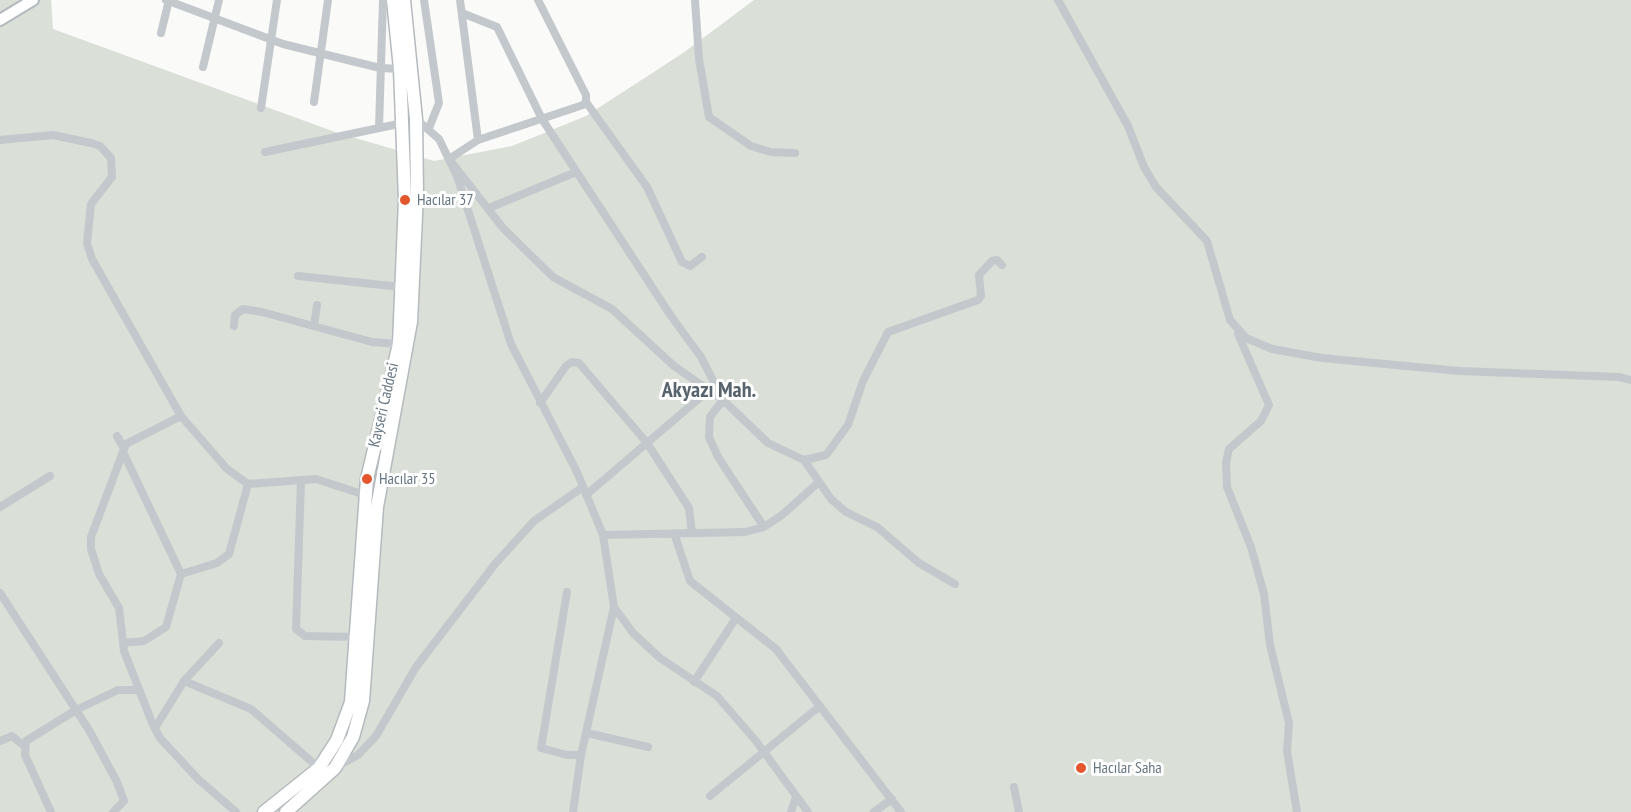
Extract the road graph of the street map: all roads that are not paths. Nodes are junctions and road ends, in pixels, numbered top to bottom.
1 (33, 0) edge
2 (168, 0) edge
3 (219, 0) edge
4 (277, 0) edge
5 (328, 0) edge
6 (383, 0) edge
7 (393, 0) edge
8 (404, 0) edge
9 (424, 0) edge
10 (460, 0) edge
11 (538, 0) edge
12 (695, 0) edge
13 (1058, 0) edge
14 (462, 13) junction
15 (215, 16) junction
16 (0, 20) edge
17 (161, 33) dead end
18 (271, 38) junction
19 (320, 54) junction
20 (203, 67) dead end
21 (380, 68) junction
22 (400, 69) junction
23 (314, 102) dead end
24 (586, 102) junction
25 (261, 108) dead end
26 (416, 119) junction
27 (542, 119) junction
28 (403, 123) junction
29 (379, 128) junction
30 (429, 128) junction
31 (0, 140) edge
32 (478, 140) junction
33 (265, 152) dead end
34 (795, 153) dead end
35 (449, 159) junction
36 (576, 172) junction
37 (489, 208) junction
38 (702, 257) dead end
39 (1002, 265) dead end
40 (298, 276) dead end
41 (401, 287) junction
42 (317, 305) dead end
43 (234, 326) dead end
44 (314, 326) junction
45 (1236, 330) junction
46 (399, 344) junction
47 (1631, 380) edge
48 (709, 390) junction
49 (723, 400) junction
50 (540, 403) junction
51 (181, 416) junction
52 (117, 436) dead end
53 (647, 443) junction
54 (124, 451) junction
55 (804, 460) junction
56 (50, 476) dead end
57 (301, 481) junction
58 (819, 482) junction
59 (248, 484) junction
60 (584, 491) junction
61 (365, 495) junction
62 (0, 507) edge
63 (764, 527) junction
64 (692, 533) junction
65 (674, 534) junction
66 (603, 535) junction
67 (181, 574) junction
68 (955, 584) dead end
69 (567, 592) dead end
70 (0, 593) edge
71 (614, 607) junction
72 (736, 618) junction
73 (357, 637) junction
74 (123, 643) junction
75 (219, 643) dead end
76 (184, 681) junction
77 (694, 682) junction
78 (137, 690) junction
79 (820, 706) junction
80 (76, 710) junction
81 (154, 728) junction
82 (587, 734) junction
83 (0, 741) edge
84 (24, 746) junction
85 (648, 747) dead end
86 (764, 752) junction
87 (581, 755) junction
88 (319, 768) junction
89 (335, 768) junction
90 (1014, 787) dead end
91 (710, 796) dead end
92 (796, 797) junction
93 (892, 799) junction
94 (51, 812) edge
95 (113, 812) edge
96 (236, 812) edge
97 (264, 812) edge
98 (286, 812) edge
99 (573, 812) edge
100 (791, 812) edge
101 (808, 812) edge
102 (874, 812) edge
103 (902, 812) edge
104 (1019, 812) edge
105 (1297, 812) edge

1 - 16 street
2 - 15 street
2 - 17 street
3 - 15 street
4 - 18 street
5 - 19 street
6 - 21 street
7 - 22 main road, Kayseri Caddesi
8 - 26 main road, Kayseri Caddesi
9 - 30 street
10 - 14 street
11 - 24 street
12 - 34 street
13 - 45 street
14 - 27 street
14 - 32 street
15 - 18 street
15 - 20 street
18 - 19 street
18 - 25 street
19 - 21 street
19 - 23 street
21 - 22 street
21 - 29 street
22 - 28 main road, Kayseri Caddesi
24 - 27 street
24 - 38 street
26 - 30 street
26 - 89 main road, Kayseri Caddesi
27 - 32 street
27 - 36 street
28 - 29 street
28 - 41 main road, Kayseri Caddesi
29 - 33 street
30 - 35 street
31 - 51 street
32 - 35 street
35 - 37 street
35 - 50 street
36 - 37 street
36 - 49 street
37 - 48 street
39 - 55 street
40 - 41 street
41 - 46 main road, Kayseri Caddesi
42 - 44 street
43 - 44 street
44 - 46 street
45 - 47 street
45 - 105 street
46 - 61 main road, Kayseri Caddesi
48 - 49 street
48 - 53 street
49 - 55 street
49 - 63 street
50 - 53 street
50 - 60 street
51 - 54 street
51 - 59 street
52 - 54 street
53 - 60 street
53 - 64 street
54 - 67 street
54 - 74 street
55 - 58 street
56 - 62 street
57 - 59 street
57 - 61 street
57 - 73 street
58 - 63 street
58 - 68 street
59 - 67 street
60 - 66 street
60 - 89 street
61 - 73 main road, Kayseri Caddesi
63 - 64 street
64 - 65 street
65 - 66 street
65 - 72 street
66 - 71 street
67 - 74 street
69 - 87 street
70 - 80 street
71 - 77 street
71 - 82 street
72 - 77 street
72 - 79 street
73 - 88 main road, Kayseri Caddesi
74 - 78 street
75 - 76 street
76 - 81 street
76 - 88 street
77 - 86 street
78 - 80 street
78 - 81 street
79 - 86 street
79 - 93 street
80 - 84 street
80 - 95 street
81 - 96 street
82 - 85 street
82 - 87 street
83 - 84 street
84 - 94 street
86 - 91 street
86 - 92 street
87 - 99 street
88 - 97 main road, Kayseri Caddesi
89 - 98 main road, Kayseri Caddesi
90 - 104 street
92 - 100 street
92 - 101 street
93 - 102 street
93 - 103 street

